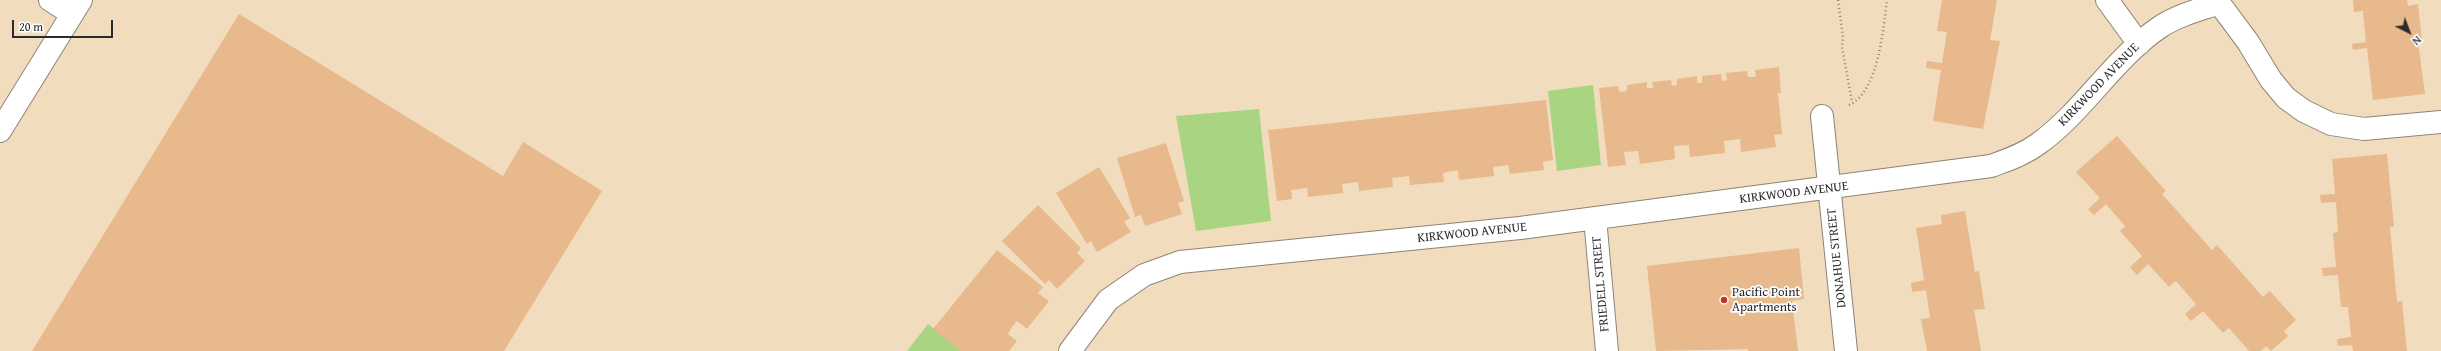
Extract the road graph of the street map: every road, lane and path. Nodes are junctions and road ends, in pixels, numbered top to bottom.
1 (50, 0) edge
2 (1838, 0) edge
3 (1888, 0) edge
4 (2107, 0) edge
5 (2219, 2) edge
6 (76, 7) edge
7 (2138, 44) junction
8 (1822, 116) dead end
9 (2441, 122) edge
10 (0, 131) edge
11 (1829, 188) junction
12 (1595, 218) junction
13 (1070, 351) edge
14 (1607, 351) edge
15 (1846, 351) edge

1 - 6 street
2 - 3 path
4 - 7 street
5 - 7 street, KIRKWOOD AVENUE
5 - 9 street, KIRKWOOD AVENUE
6 - 10 street
7 - 11 street, KIRKWOOD AVENUE
8 - 11 street, DONAHUE STREET
11 - 12 street, KIRKWOOD AVENUE
11 - 15 street, DONAHUE STREET
12 - 13 street, KIRKWOOD AVENUE
12 - 14 street, FRIEDELL STREET

